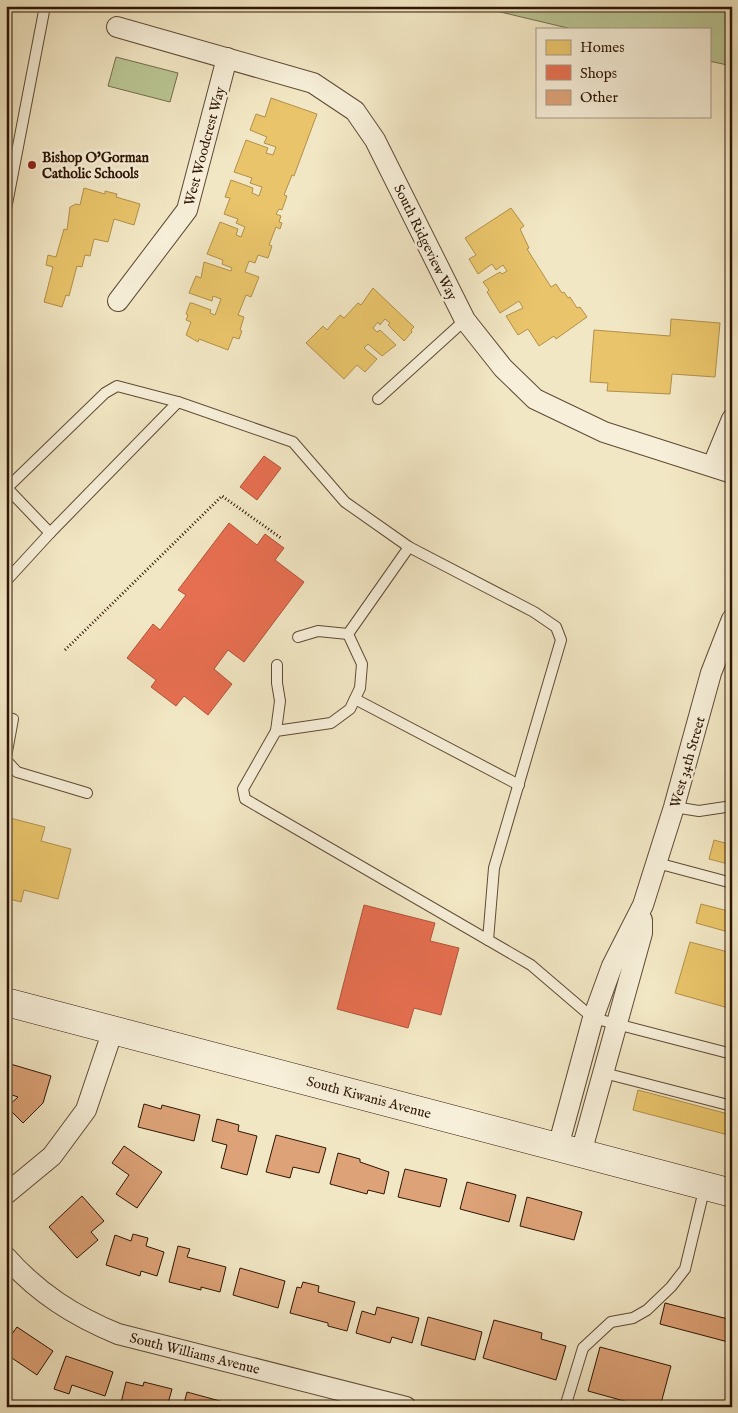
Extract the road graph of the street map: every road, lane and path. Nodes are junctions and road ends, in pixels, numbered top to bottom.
1 (45, 6) edge
2 (117, 27) dead end
3 (227, 58) junction
4 (10, 162) edge
5 (6, 210) edge
6 (118, 301) dead end
7 (465, 320) junction
8 (378, 399) dead end
9 (178, 402) junction
10 (732, 419) edge
11 (723, 469) edge
12 (7, 488) edge
13 (50, 533) junction
14 (281, 538) dead end
15 (410, 547) junction
16 (6, 580) edge
17 (732, 619) edge
18 (348, 634) junction
19 (298, 637) dead end
20 (65, 650) dead end
21 (277, 665) dead end
22 (355, 699) junction
23 (6, 717) edge
24 (276, 731) junction
25 (6, 759) edge
26 (519, 785) junction
27 (87, 793) dead end
28 (732, 806) edge
29 (674, 808) junction
30 (657, 863) junction
31 (732, 883) edge
32 (643, 905) junction
33 (488, 940) junction
34 (6, 1002) edge
35 (593, 1018) junction
36 (617, 1025) junction
37 (113, 1030) junction
38 (732, 1054) edge
39 (604, 1073) junction
40 (732, 1106) edge
41 (570, 1150) junction
42 (705, 1186) junction
43 (732, 1193) edge
44 (6, 1194) edge
45 (6, 1257) edge
46 (406, 1407) edge
47 (565, 1407) edge

1 - 4 lane
2 - 3 street, South Ridgeview Way
3 - 6 street, West Woodcrest Way
3 - 7 street, South Ridgeview Way
4 - 5 lane
7 - 8 lane
7 - 11 street, South Ridgeview Way
9 - 12 lane
9 - 13 lane
9 - 15 lane
10 - 11 street
12 - 13 lane
13 - 16 lane
14 - 20 path
15 - 18 lane
15 - 26 lane
17 - 29 street, West 34th Street
18 - 19 lane
18 - 22 lane
21 - 24 lane
22 - 24 lane
22 - 26 lane
23 - 25 lane
24 - 33 lane
25 - 27 lane
26 - 33 lane
28 - 29 lane
29 - 30 street, West 34th Street
30 - 31 lane
30 - 32 street, West 34th Street
32 - 35 street, West 34th Street
32 - 36 street, West 34th Street
33 - 35 lane
34 - 37 main road, South Kiwanis Avenue
35 - 36 lane
35 - 41 street, West 34th Street
36 - 38 lane
36 - 39 street, West 34th Street
37 - 41 main road, South Kiwanis Avenue
37 - 44 street
39 - 40 lane
39 - 41 street, West 34th Street
41 - 42 main road, South Kiwanis Avenue
42 - 43 main road, South Kiwanis Avenue
42 - 47 lane
45 - 46 street, South Williams Avenue

